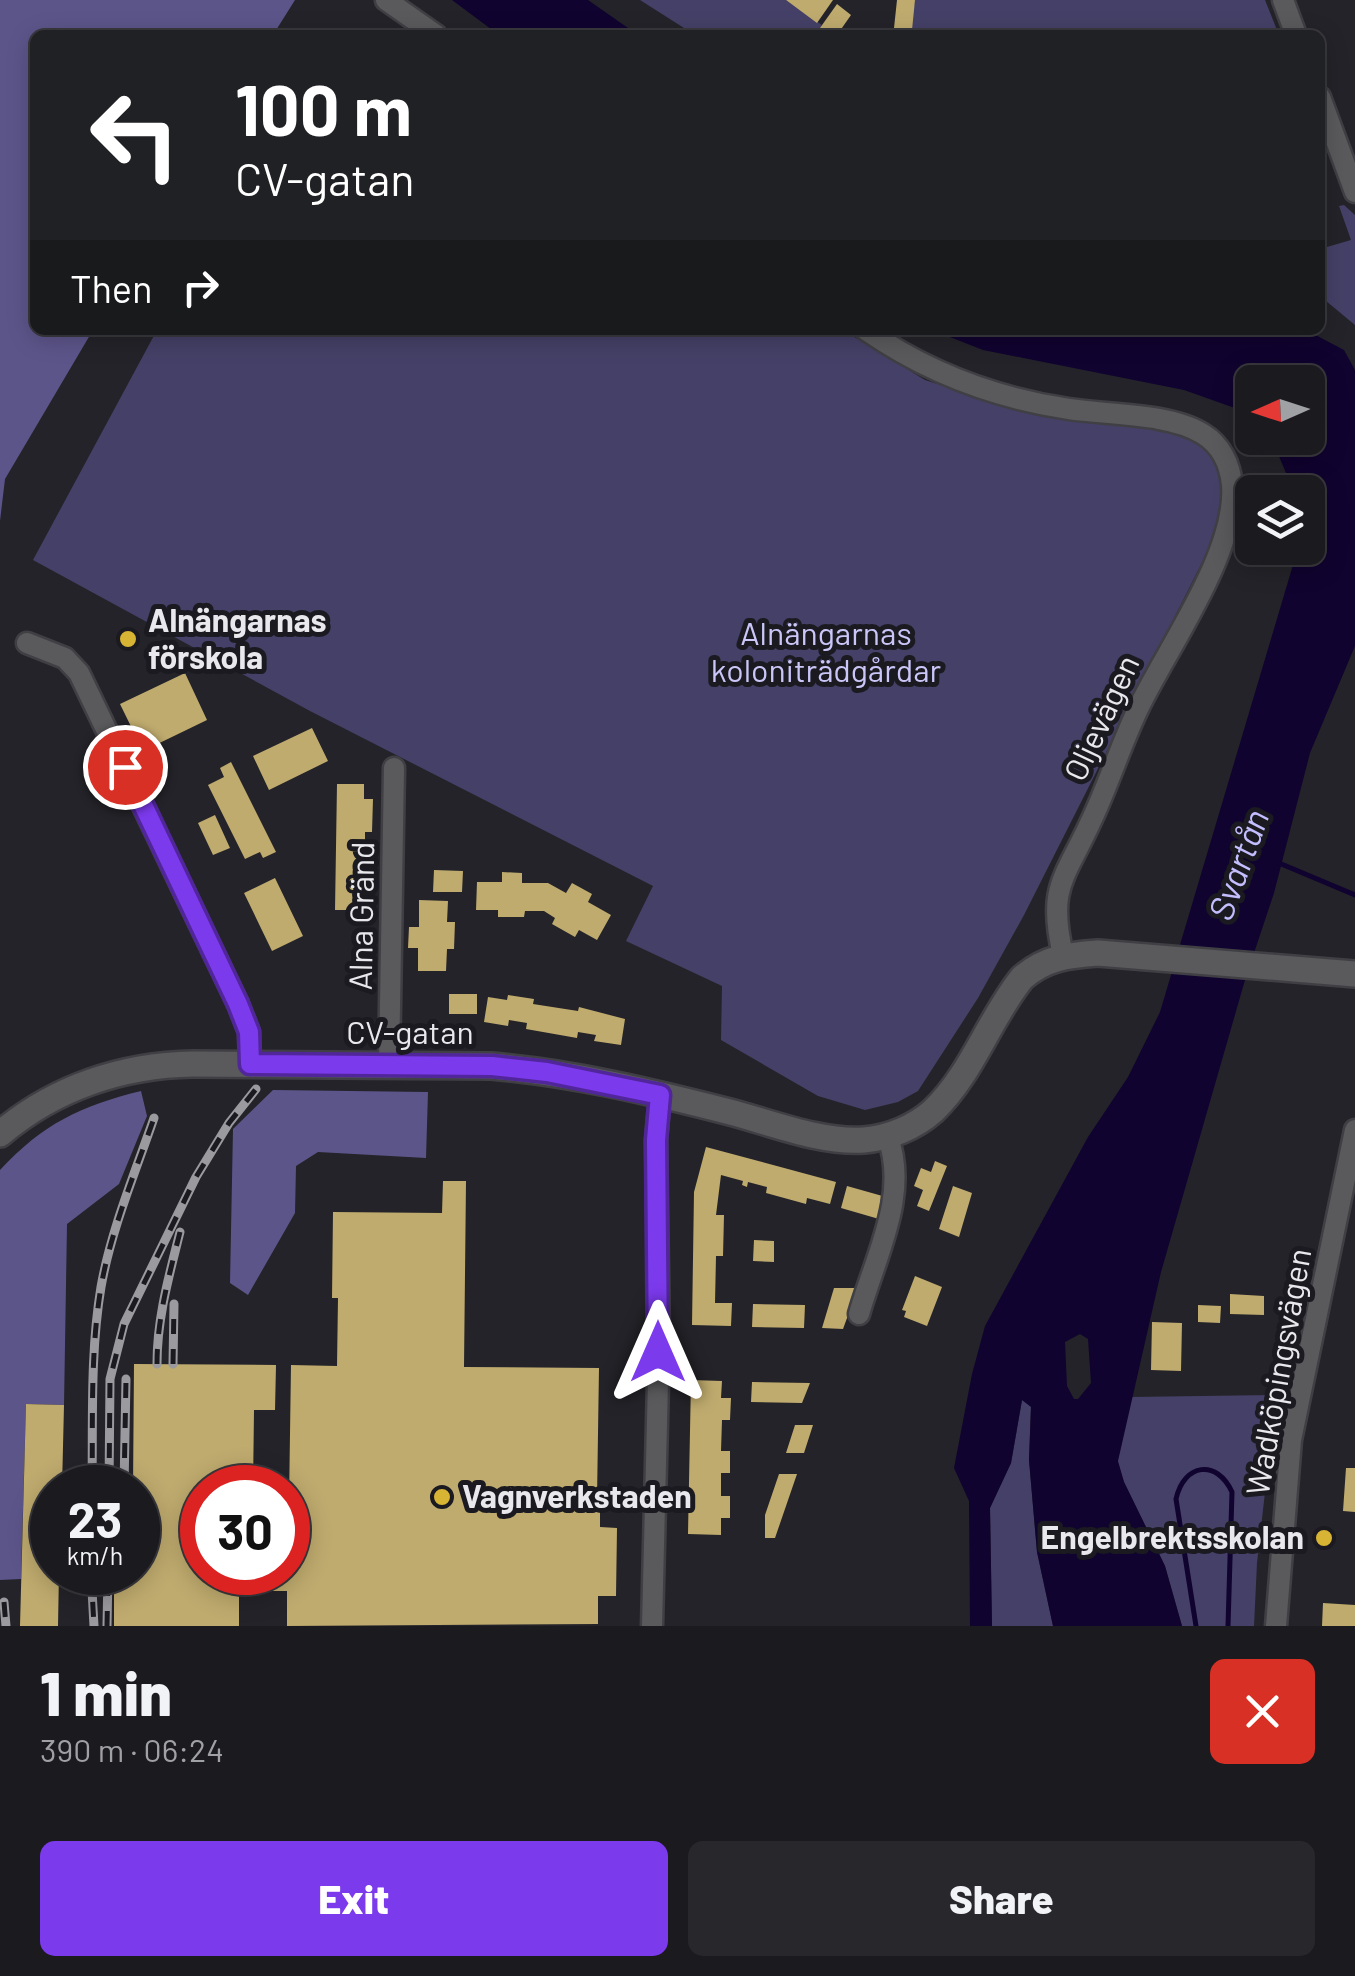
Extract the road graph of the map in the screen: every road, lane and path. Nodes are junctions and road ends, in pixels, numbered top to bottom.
1 (386, 0) edge
2 (1283, 0) edge
3 (429, 30) edge
4 (1294, 30) edge
5 (1325, 111) edge
6 (1355, 192) edge
7 (874, 335) edge
8 (27, 644) dead end
9 (394, 768) dead end
10 (1063, 955) junction
11 (1355, 974) edge
12 (250, 1064) junction
13 (389, 1065) junction
14 (660, 1095) junction
15 (1355, 1130) edge
16 (0, 1134) edge
17 (887, 1135) junction
18 (1352, 1160) edge
19 (859, 1314) dead end
20 (652, 1626) edge
21 (1276, 1626) edge

1 - 3 street
2 - 4 street
5 - 6 street
7 - 10 street, Oljevägen
8 - 12 street
9 - 13 street, Alna Gränd
10 - 11 street
10 - 17 street
12 - 13 street, CV-gatan
12 - 16 street, CV-gatan
13 - 14 street, CV-gatan
14 - 17 street, CV-gatan
14 - 20 street
15 - 18 street, Wadköpingsvägen
17 - 19 street
18 - 21 street, Wadköpingsvägen

